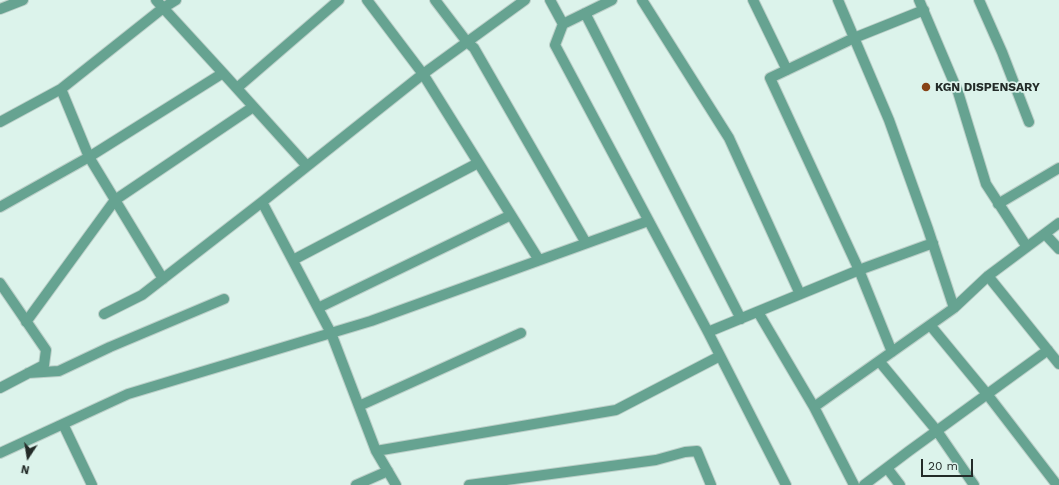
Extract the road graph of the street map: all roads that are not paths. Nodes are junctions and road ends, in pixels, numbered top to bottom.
1 (23, 0) edge
2 (176, 0) edge
3 (339, 0) edge
4 (367, 0) edge
5 (435, 0) edge
6 (525, 0) edge
7 (550, 0) edge
8 (612, 0) edge
9 (642, 0) edge
10 (753, 0) edge
11 (838, 0) edge
12 (920, 0) edge
13 (979, 0) edge
14 (159, 4) edge
15 (0, 9) edge
16 (924, 10) junction
17 (586, 13) junction
18 (563, 24) junction
19 (854, 38) junction
20 (467, 42) junction
21 (787, 70) junction
22 (223, 73) junction
23 (423, 74) junction
24 (61, 88) junction
25 (237, 88) junction
26 (253, 107) junction
27 (0, 122) edge
28 (1029, 122) dead end
29 (89, 157) junction
30 (478, 163) junction
31 (307, 166) junction
32 (1059, 168) edge
33 (115, 200) junction
34 (262, 202) junction
35 (998, 204) junction
36 (0, 207) edge
37 (510, 215) junction
38 (648, 221) junction
39 (1059, 223) edge
40 (1046, 234) junction
41 (586, 243) junction
42 (933, 243) junction
43 (1027, 247) junction
44 (1059, 249) edge
45 (293, 260) junction
46 (539, 260) junction
47 (859, 270) junction
48 (988, 276) junction
49 (163, 279) junction
50 (0, 283) edge
51 (800, 294) junction
52 (224, 299) dead end
53 (318, 308) junction
54 (954, 308) junction
55 (758, 312) junction
56 (104, 314) dead end
57 (741, 319) junction
58 (26, 322) junction
59 (930, 325) junction
60 (708, 332) junction
61 (331, 333) junction
62 (521, 333) dead end
63 (1048, 350) junction
64 (892, 352) junction
65 (720, 356) junction
66 (879, 361) junction
67 (1059, 364) edge
68 (28, 373) junction
69 (0, 388) edge
70 (987, 394) junction
71 (359, 406) junction
72 (814, 407) junction
73 (63, 424) junction
74 (937, 431) junction
75 (376, 451) junction
76 (0, 452) edge
77 (887, 468) junction
78 (388, 471) junction
79 (92, 485) edge
80 (356, 485) edge
81 (396, 485) edge
82 (469, 485) edge
83 (711, 485) edge
84 (786, 485) edge
85 (854, 485) edge
86 (864, 485) edge
87 (900, 485) edge
88 (974, 485) edge
89 (1058, 485) edge

1 - 15 street
2 - 14 street
3 - 25 street
4 - 23 street
5 - 20 street
6 - 20 street
7 - 18 street
8 - 17 street
9 - 51 street
10 - 21 street
11 - 19 street
12 - 16 street
13 - 28 street
14 - 22 street
14 - 24 street
16 - 19 street
16 - 35 street
17 - 18 street
17 - 57 street
18 - 38 street
19 - 21 street
19 - 42 street
20 - 23 street
20 - 41 street
21 - 47 street
22 - 25 street
22 - 29 street
23 - 30 street
23 - 31 street
24 - 27 street
24 - 29 street
25 - 26 street
26 - 31 street
26 - 33 street
29 - 33 street
29 - 36 street
30 - 37 street
30 - 45 street
31 - 34 street
32 - 35 street
33 - 49 street
33 - 58 street
34 - 45 street
34 - 49 street
35 - 43 street
37 - 46 street
37 - 53 street
38 - 41 street
38 - 60 street
39 - 40 street
40 - 43 street
40 - 44 street
41 - 46 street
42 - 47 street
42 - 54 street
43 - 48 street
45 - 53 street
46 - 61 street
47 - 51 street
47 - 64 street
48 - 54 street
48 - 63 street
49 - 56 street
50 - 58 street
51 - 55 street
52 - 68 street
53 - 61 street
54 - 59 street
55 - 57 street
55 - 72 street
57 - 60 street
58 - 68 street
59 - 64 street
59 - 70 street
60 - 65 street
61 - 71 street
61 - 73 street
62 - 71 street
63 - 67 street
63 - 70 street
64 - 66 street
65 - 75 street
65 - 84 street
66 - 72 street
66 - 74 street
68 - 69 street
70 - 74 street
70 - 89 street
71 - 75 street
72 - 85 street
73 - 76 street
73 - 79 street
74 - 77 street
74 - 88 street
75 - 78 street
77 - 86 street
77 - 87 street
78 - 80 street
78 - 81 street
82 - 83 street

